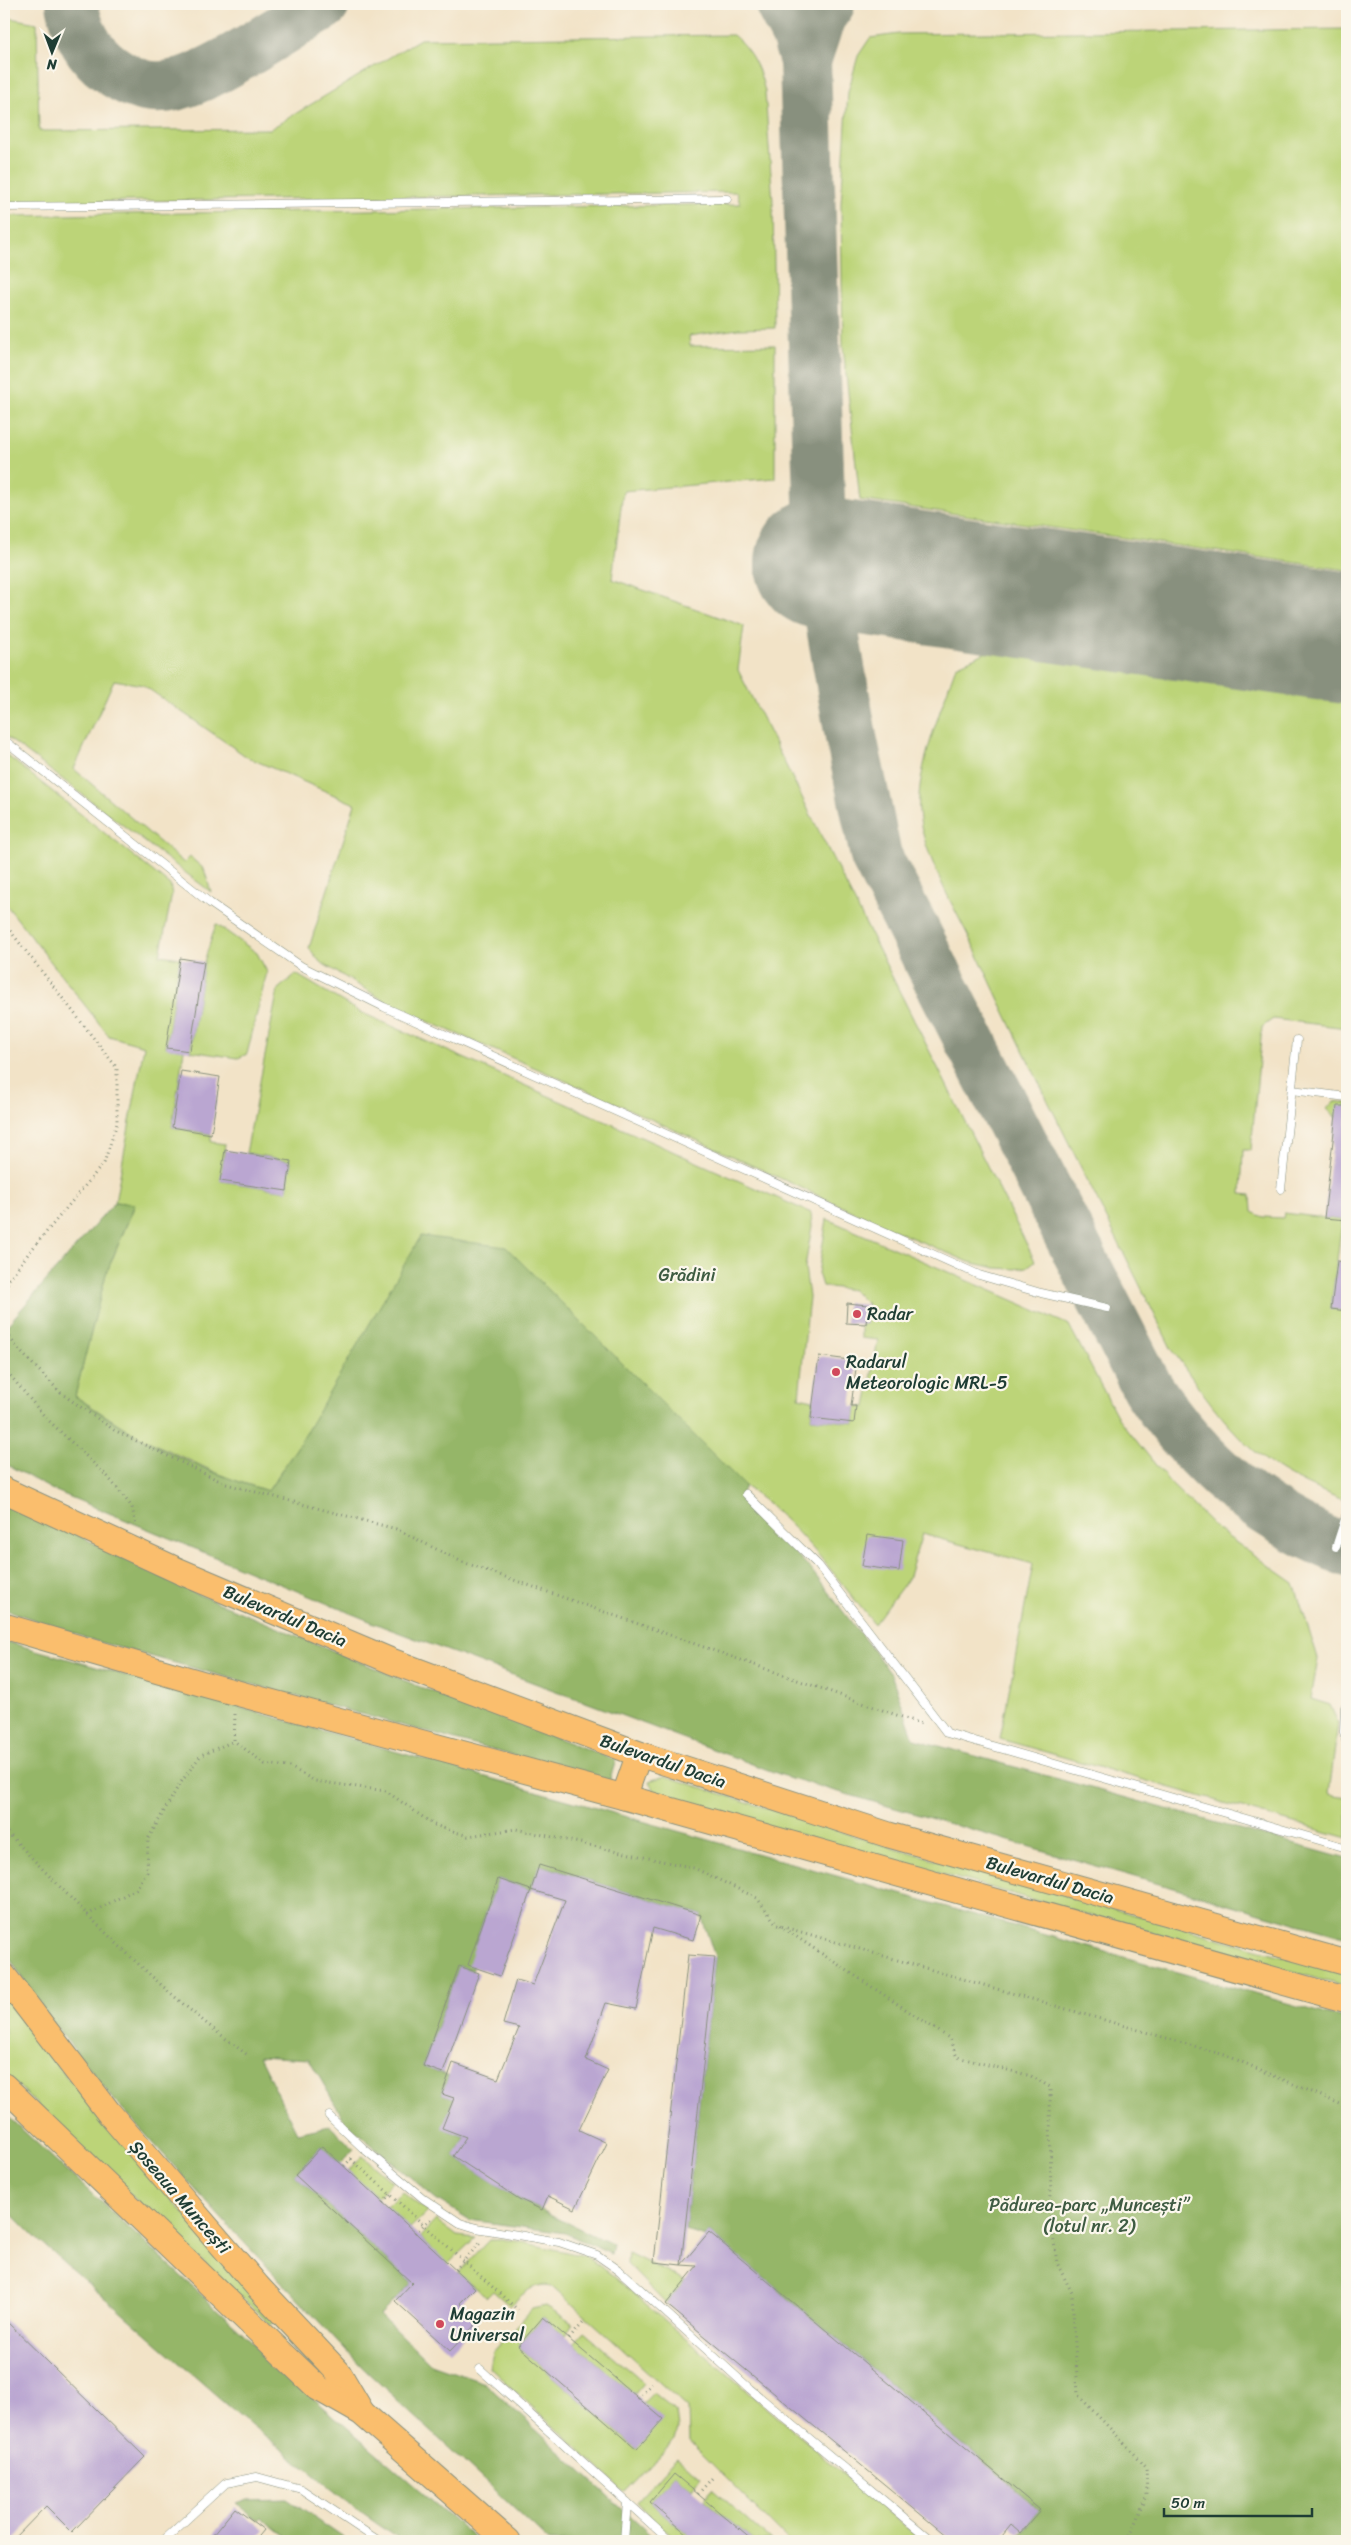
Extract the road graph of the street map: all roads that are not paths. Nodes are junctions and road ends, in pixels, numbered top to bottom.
1 (727, 199) dead end
2 (4, 207) edge
3 (4, 740) edge
4 (1297, 1040) dead end
5 (1292, 1090) junction
6 (1347, 1097) edge
7 (1281, 1189) dead end
8 (1107, 1308) dead end
9 (4, 1490) edge
10 (746, 1494) dead end
11 (1347, 1513) edge
12 (1336, 1547) dead end
13 (4, 1626) edge
14 (1345, 1707) dead end
15 (1347, 1744) edge
16 (639, 1754) junction
17 (624, 1796) junction
18 (1347, 1848) edge
19 (1347, 1963) edge
20 (4, 1976) edge
21 (1347, 2000) edge
22 (4, 2086) edge
23 (329, 2116) dead end
24 (480, 2369) dead end
25 (362, 2413) junction
26 (627, 2502) junction
27 (163, 2541) edge
28 (379, 2541) edge
29 (508, 2541) edge
30 (624, 2541) edge
31 (670, 2541) edge
32 (932, 2541) edge

1 - 2 lane
3 - 8 lane
4 - 5 lane
5 - 6 lane
5 - 7 lane
9 - 16 main road, Bulevardul Dacia
10 - 18 lane
11 - 12 lane
13 - 17 main road, Bulevardul Dacia
14 - 15 lane
16 - 17 main road
16 - 19 main road, Bulevardul Dacia
17 - 21 main road, Bulevardul Dacia
20 - 25 main road, Șoseaua Muncești
22 - 25 main road, Șoseaua Muncești
23 - 32 lane
24 - 26 lane
25 - 29 main road, Șoseaua Muncești
26 - 30 lane
26 - 31 lane
27 - 28 lane

